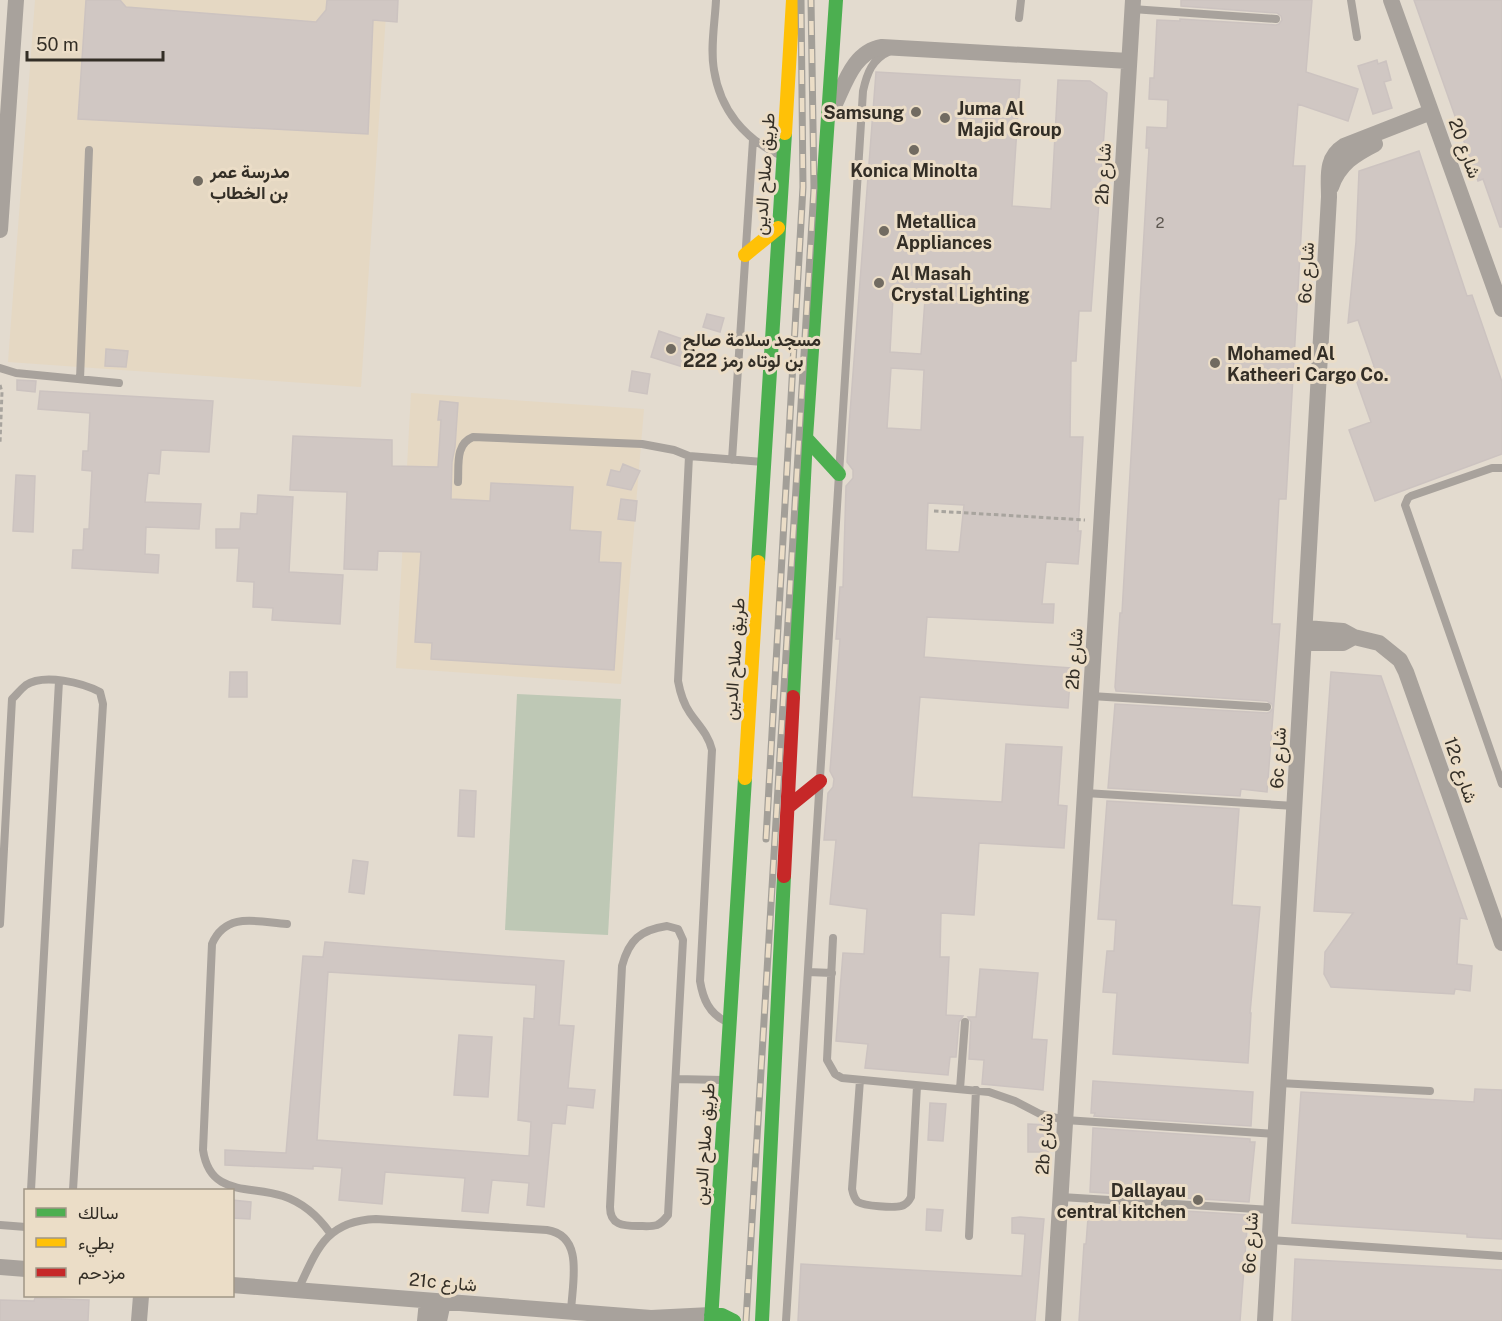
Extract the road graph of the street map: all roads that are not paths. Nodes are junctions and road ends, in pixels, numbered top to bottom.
1 (16, 0) edge
2 (716, 0) edge
3 (793, 0) edge
4 (836, 0) edge
5 (850, 0) edge
6 (1020, 0) edge
7 (1351, 0) edge
8 (1391, 0) edge
9 (1132, 5) edge
10 (1019, 18) dead end
11 (1276, 19) dead end
12 (1357, 37) dead end
13 (898, 47) junction
14 (1129, 61) junction
15 (831, 75) junction
16 (1434, 118) junction
17 (828, 119) junction
18 (753, 140) junction
19 (89, 150) dead end
20 (783, 157) junction
21 (778, 228) junction
22 (0, 230) edge
23 (745, 255) junction
24 (1502, 309) edge
25 (0, 368) edge
26 (80, 379) junction
27 (119, 382) dead end
28 (807, 438) junction
29 (689, 456) junction
30 (732, 460) junction
31 (764, 462) junction
32 (1502, 468) edge
33 (839, 474) junction
34 (458, 482) dead end
35 (1305, 635) junction
36 (58, 681) junction
37 (1091, 696) junction
38 (1267, 707) dead end
39 (820, 782) junction
40 (1502, 784) edge
41 (1085, 793) junction
42 (1295, 806) junction
43 (788, 807) junction
44 (0, 924) edge
45 (287, 924) dead end
46 (833, 938) dead end
47 (1502, 943) edge
48 (808, 972) junction
49 (832, 973) junction
50 (964, 1022) dead end
51 (729, 1023) junction
52 (676, 1079) junction
53 (726, 1080) junction
54 (860, 1080) junction
55 (1279, 1083) junction
56 (917, 1086) junction
57 (960, 1089) junction
58 (976, 1090) junction
59 (1430, 1091) dead end
60 (1065, 1120) junction
61 (1276, 1134) junction
62 (30, 1189) edge
63 (74, 1189) edge
64 (1060, 1197) junction
65 (1272, 1210) junction
66 (0, 1225) edge
67 (24, 1227) edge
68 (330, 1233) junction
69 (969, 1236) dead end
70 (1270, 1240) junction
71 (1502, 1256) edge
72 (0, 1267) edge
73 (24, 1269) edge
74 (234, 1285) edge
75 (298, 1290) junction
76 (141, 1297) edge
77 (435, 1301) junction
78 (571, 1312) junction
79 (711, 1318) edge
80 (654, 1320) edge
81 (139, 1321) edge
82 (425, 1321) edge
83 (439, 1321) edge
84 (734, 1321) edge
85 (762, 1321) edge
86 (786, 1321) edge
87 (1053, 1321) edge
88 (1265, 1321) edge

1 - 22 street
2 - 18 lane
3 - 20 main road, طريق صلاح الدين
4 - 15 main road
5 - 15 main road
6 - 10 lane
7 - 12 lane
8 - 16 street, شارع 20
9 - 11 lane
9 - 14 street, 2b شارع
13 - 14 street
13 - 17 street
13 - 33 lane
14 - 37 street, 2b شارع
15 - 17 main road
16 - 24 street, شارع 20
16 - 35 street, 6c شارع
17 - 28 main road
18 - 20 lane
18 - 23 lane
19 - 26 lane
20 - 21 main road, طريق صلاح الدين
21 - 23 main road
21 - 31 main road, طريق صلاح الدين
23 - 30 lane
25 - 26 lane
26 - 27 lane
28 - 33 main road
28 - 43 main road
29 - 30 lane
29 - 34 lane
29 - 51 lane
30 - 31 lane
31 - 51 main road, طريق صلاح الدين
32 - 40 lane
33 - 39 lane
35 - 42 street, 6c شارع
35 - 47 street, 12c شارع
36 - 44 lane
36 - 62 lane
36 - 63 lane
37 - 38 lane
37 - 41 street, 2b شارع
39 - 43 main road
39 - 48 lane
41 - 42 lane
41 - 60 street, 2b شارع
42 - 55 street, 6c شارع
43 - 85 main road
45 - 68 lane
46 - 49 lane
48 - 49 lane
48 - 86 lane
49 - 54 lane
50 - 57 lane
51 - 53 main road, طريق صلاح الدين
52 - 52 lane
52 - 53 lane
53 - 79 main road, طريق صلاح الدين
54 - 56 lane
54 - 56 lane
55 - 59 lane
55 - 61 street, 6c شارع
56 - 57 lane
57 - 58 lane
58 - 60 lane
58 - 69 lane
60 - 61 lane
60 - 64 street, 2b شارع
61 - 65 street, 6c شارع
64 - 65 lane
64 - 87 street, 2b شارع
65 - 70 street, 6c شارع
66 - 67 lane
68 - 75 lane
68 - 78 lane
70 - 71 lane
70 - 88 street, 6c شارع
72 - 73 street
74 - 75 street, 21c شارع
75 - 77 street, 21c شارع
76 - 81 street
77 - 78 street, 21c شارع
77 - 82 street
77 - 83 street
78 - 80 street, 21c شارع
79 - 80 street, 21c شارع
79 - 84 main road

